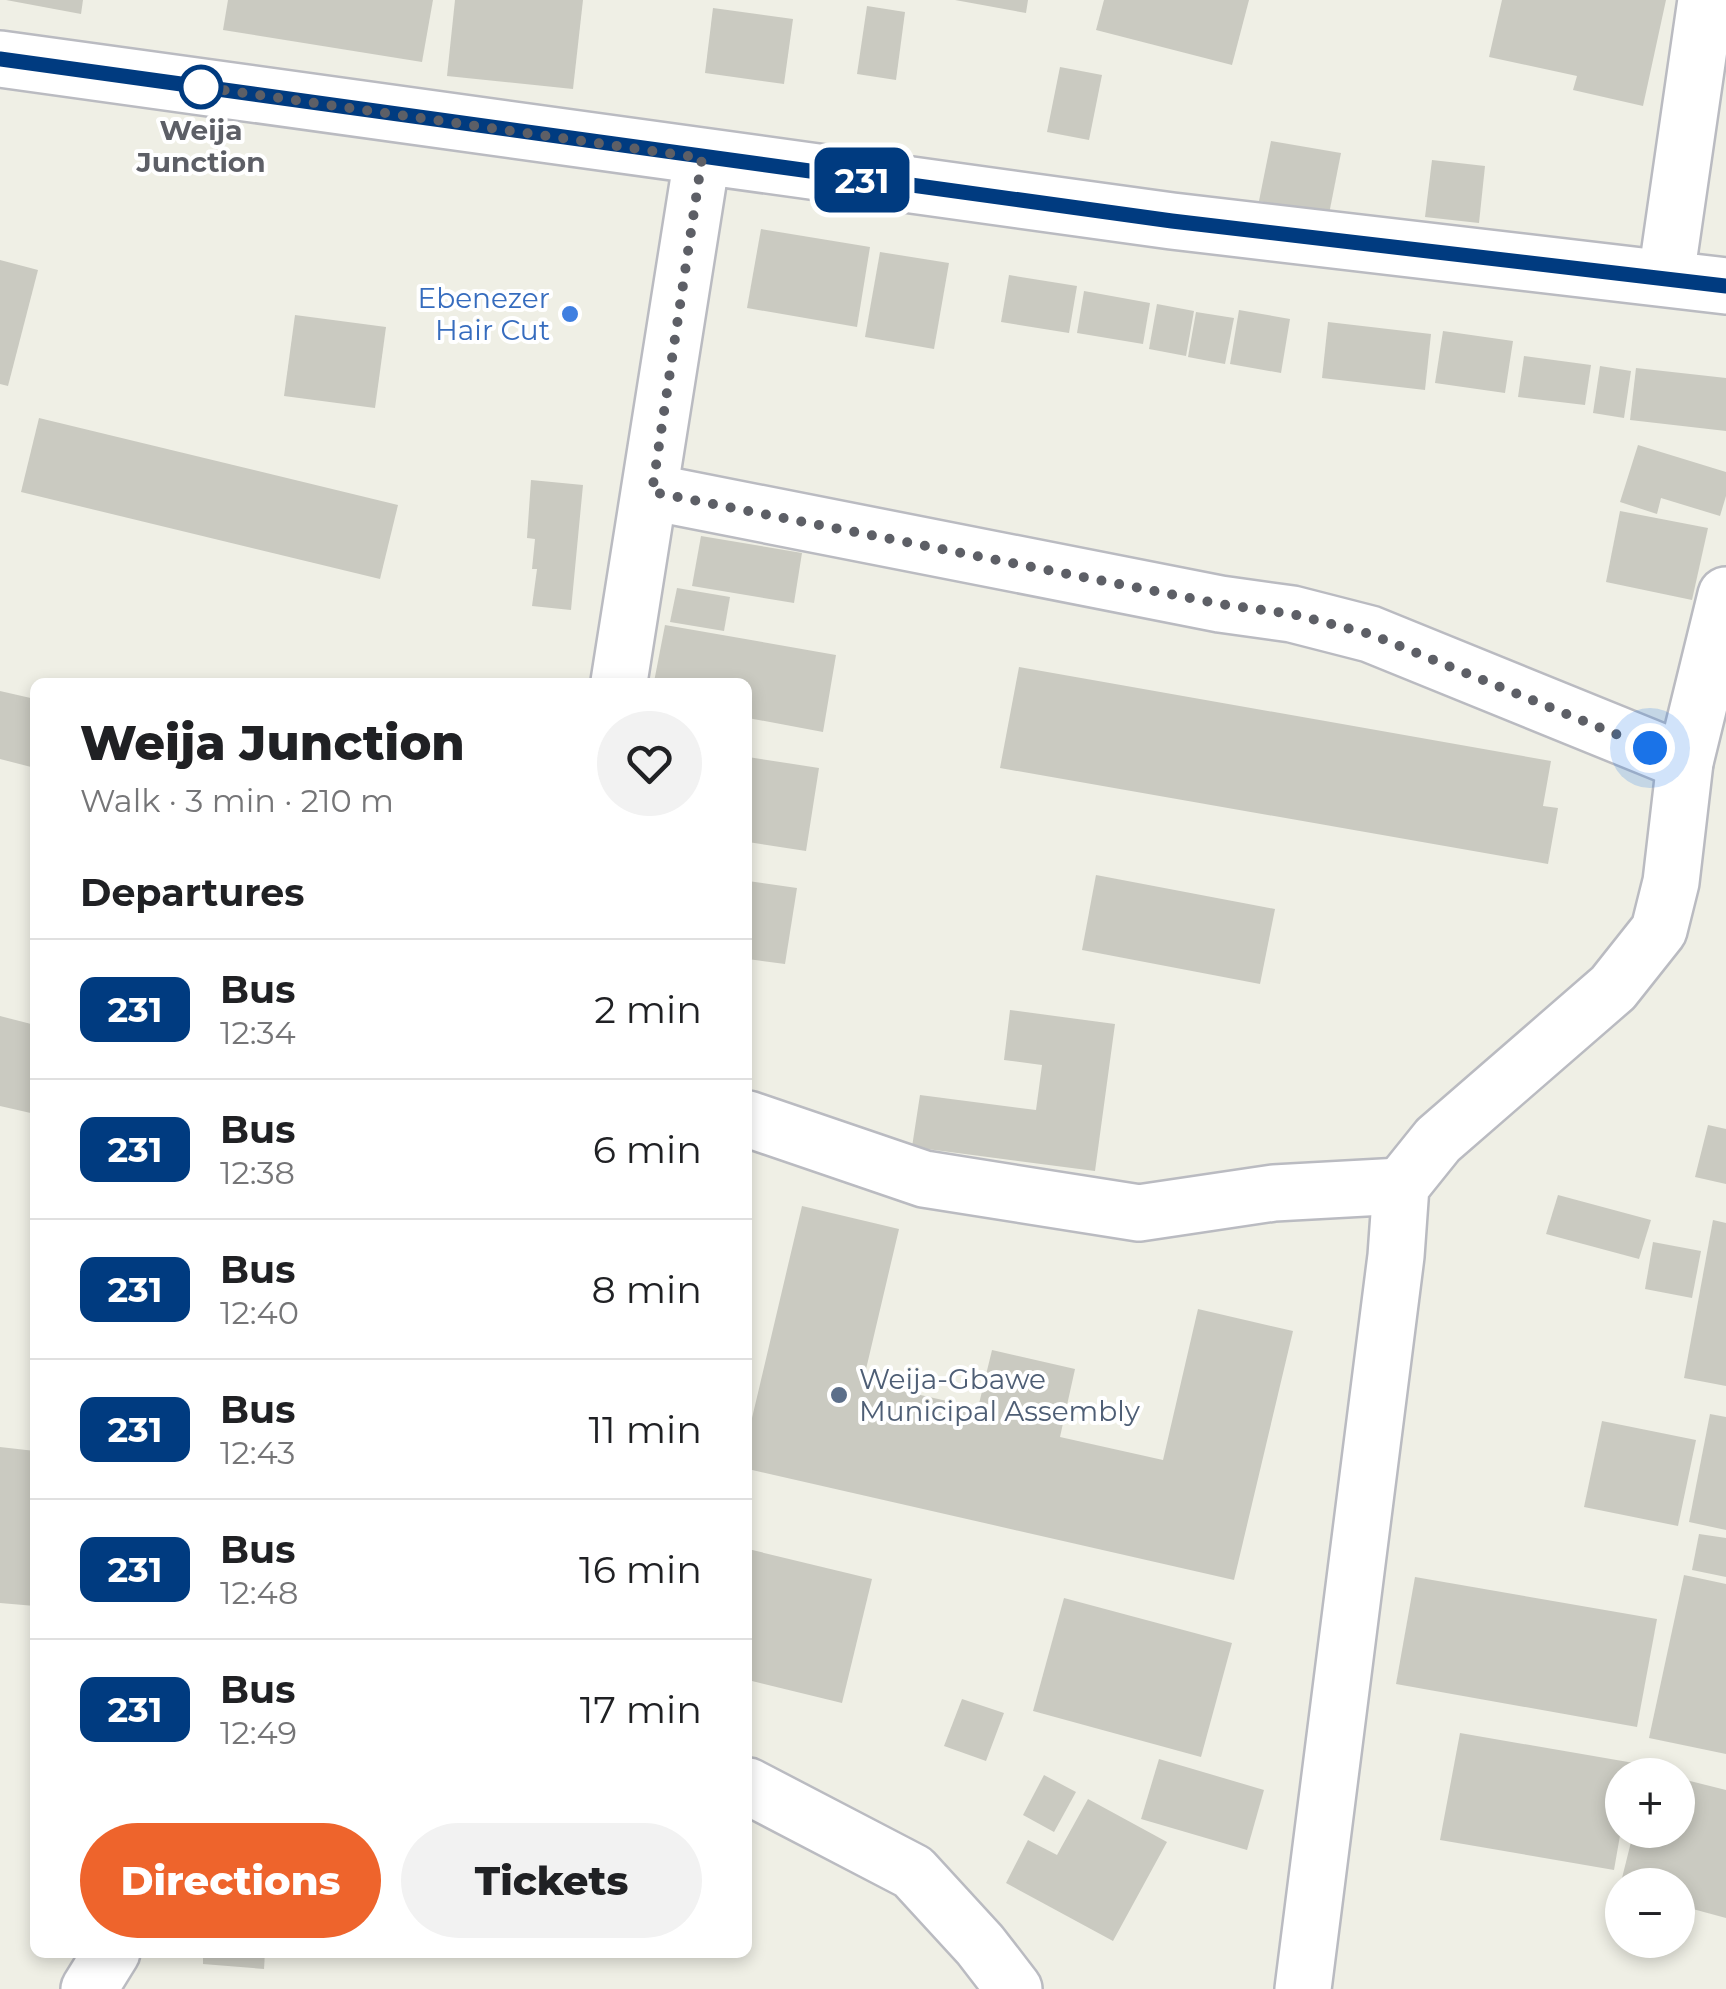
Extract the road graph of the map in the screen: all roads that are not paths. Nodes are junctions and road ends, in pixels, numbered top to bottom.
1 (1706, 0) edge
2 (0, 59) edge
3 (702, 158) junction
4 (1666, 277) junction
5 (1726, 286) edge
6 (652, 492) junction
7 (1726, 595) edge
8 (620, 678) edge
9 (1685, 762) junction
10 (752, 1120) edge
11 (1401, 1186) junction
12 (752, 1788) edge
13 (108, 1958) edge
14 (89, 1989) edge
15 (1014, 1989) edge
16 (1303, 1989) edge

1 - 4 street
2 - 3 street
3 - 4 street
3 - 6 street
4 - 5 street
6 - 8 street
6 - 9 street
7 - 9 street
9 - 11 street
10 - 11 street
11 - 16 street
12 - 15 street
13 - 14 street

